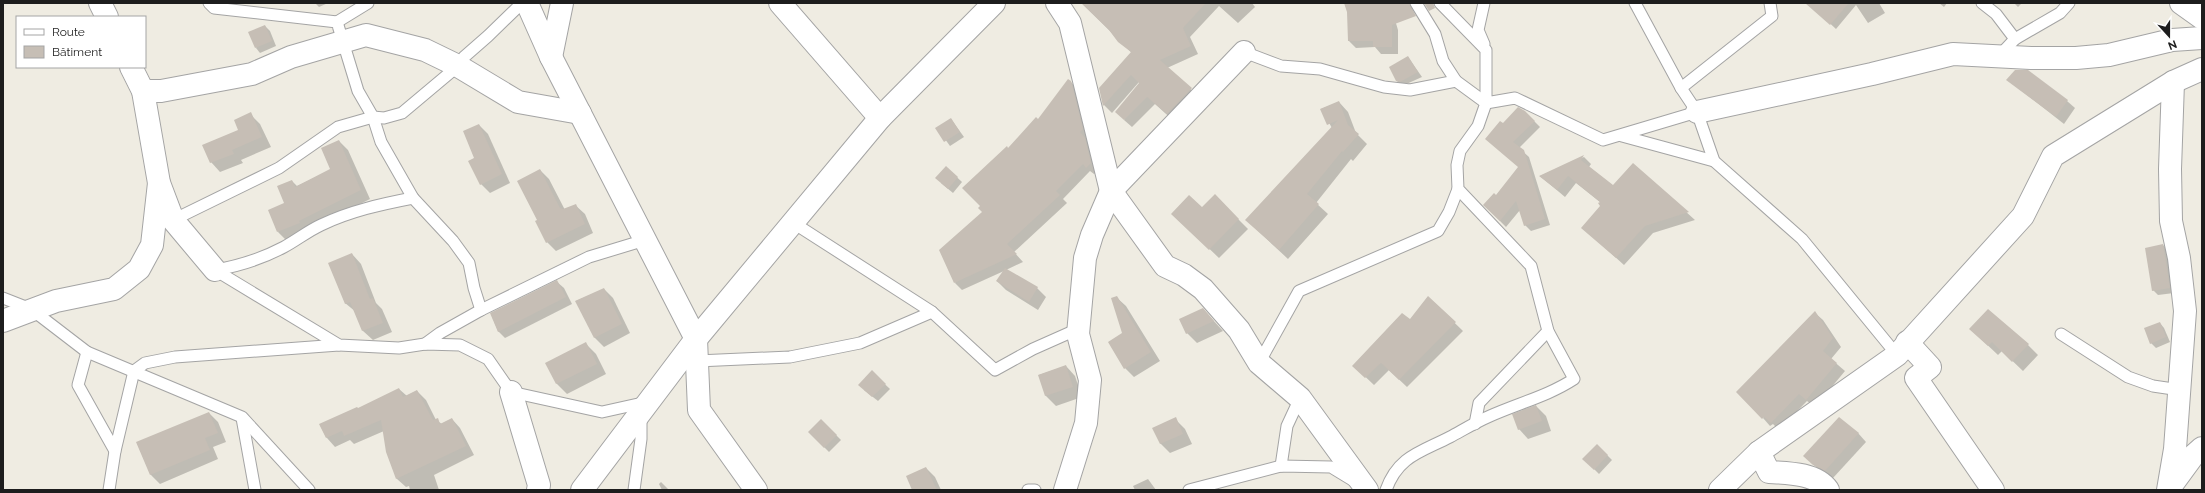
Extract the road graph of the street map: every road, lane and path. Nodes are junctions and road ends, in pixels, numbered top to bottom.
1 (100, 3) edge
2 (209, 3) edge
3 (368, 3) edge
4 (522, 3) edge
5 (527, 3) edge
6 (562, 3) edge
7 (780, 3) edge
8 (994, 3) edge
9 (1057, 3) edge
10 (1416, 3) edge
11 (1440, 3) edge
12 (1484, 3) edge
13 (1635, 3) edge
14 (1770, 3) edge
15 (1982, 3) edge
16 (2069, 3) edge
17 (2181, 3) edge
18 (106, 16) edge
19 (2202, 18) edge
20 (340, 32) junction
21 (2202, 38) edge
22 (2015, 39) junction
23 (1486, 50) junction
24 (1244, 52) joint
25 (1999, 56) junction
26 (551, 57) junction
27 (458, 66) junction
28 (132, 68) edge
29 (2202, 69) edge
30 (1456, 81) junction
31 (2174, 82) junction
32 (1681, 88) junction
33 (143, 91) junction
34 (1486, 104) junction
35 (1697, 112) junction
36 (580, 113) junction
37 (373, 117) junction
38 (880, 118) junction
39 (1622, 136) junction
40 (1714, 161) junction
41 (159, 183) junction
42 (1458, 189) junction
43 (1111, 191) junction
44 (413, 198) junction
45 (173, 220) junction
46 (792, 222) junction
47 (645, 240) junction
48 (215, 270) junction
49 (3, 298) edge
50 (31, 309) junction
51 (481, 310) junction
52 (932, 312) junction
53 (3, 321) edge
54 (1078, 329) junction
55 (1548, 331) junction
56 (2061, 334) dead end
57 (696, 339) junction
58 (425, 344) junction
59 (339, 345) junction
60 (1902, 348) junction
61 (87, 352) junction
62 (697, 362) junction
63 (1259, 363) junction
64 (134, 371) junction
65 (2180, 390) junction
66 (511, 392) junction
67 (1300, 398) junction
68 (644, 407) junction
69 (242, 417) junction
70 (1475, 424) junction
71 (2202, 448) edge
72 (115, 451) junction
73 (1759, 452) junction
74 (1281, 466) junction
75 (587, 483) edge
76 (542, 488) edge
77 (109, 490) edge
78 (255, 490) edge
79 (309, 490) edge
80 (566, 490) edge
81 (634, 490) edge
82 (756, 490) edge
83 (1028, 490) edge
84 (1035, 490) edge
85 (1065, 490) edge
86 (1189, 490) edge
87 (1373, 490) edge
88 (1720, 490) edge
89 (1828, 490) edge
90 (1993, 490) edge
91 (2168, 490) edge

1 - 18 street
2 - 20 lane
3 - 20 lane
4 - 27 lane
5 - 26 street
6 - 26 street
7 - 38 street
8 - 38 street
9 - 43 street
10 - 30 lane
11 - 23 lane
12 - 23 lane
13 - 32 lane
14 - 32 lane
15 - 22 lane
16 - 22 lane
17 - 19 street
20 - 27 street
20 - 33 street
20 - 37 lane
21 - 25 street
22 - 25 lane
23 - 34 lane
24 - 30 lane
24 - 43 street
25 - 35 street
26 - 36 street
27 - 36 street
27 - 37 lane
28 - 33 street
29 - 31 street
30 - 34 lane
31 - 60 street
31 - 65 street
32 - 35 lane
33 - 41 street
34 - 39 lane
34 - 42 lane
35 - 39 lane
35 - 40 lane
36 - 47 street
37 - 44 lane
37 - 45 lane
38 - 46 street
39 - 40 lane
40 - 60 lane
41 - 45 street
41 - 50 street
42 - 55 lane
42 - 63 lane
43 - 54 street
43 - 63 street
44 - 48 lane
44 - 51 lane
45 - 48 street
46 - 52 lane
46 - 57 street
47 - 51 lane
47 - 57 street
48 - 59 lane
49 - 50 lane
50 - 53 street
50 - 61 lane
51 - 58 lane
52 - 54 lane
52 - 62 lane
54 - 85 street
55 - 70 lane
55 - 70 lane
56 - 65 lane
57 - 62 street
57 - 68 street
58 - 59 lane
58 - 66 lane
59 - 64 lane
60 - 73 street
60 - 90 street
61 - 64 lane
61 - 72 lane
62 - 82 street
63 - 67 street
64 - 69 lane
64 - 72 lane
65 - 91 street
66 - 68 lane
66 - 76 street
67 - 74 lane
67 - 87 street
68 - 75 street
68 - 81 lane
69 - 78 lane
69 - 79 lane
70 - 87 lane
71 - 91 street
72 - 77 lane
73 - 88 street
73 - 89 street
74 - 86 lane
74 - 87 lane
75 - 80 street
83 - 84 lane

